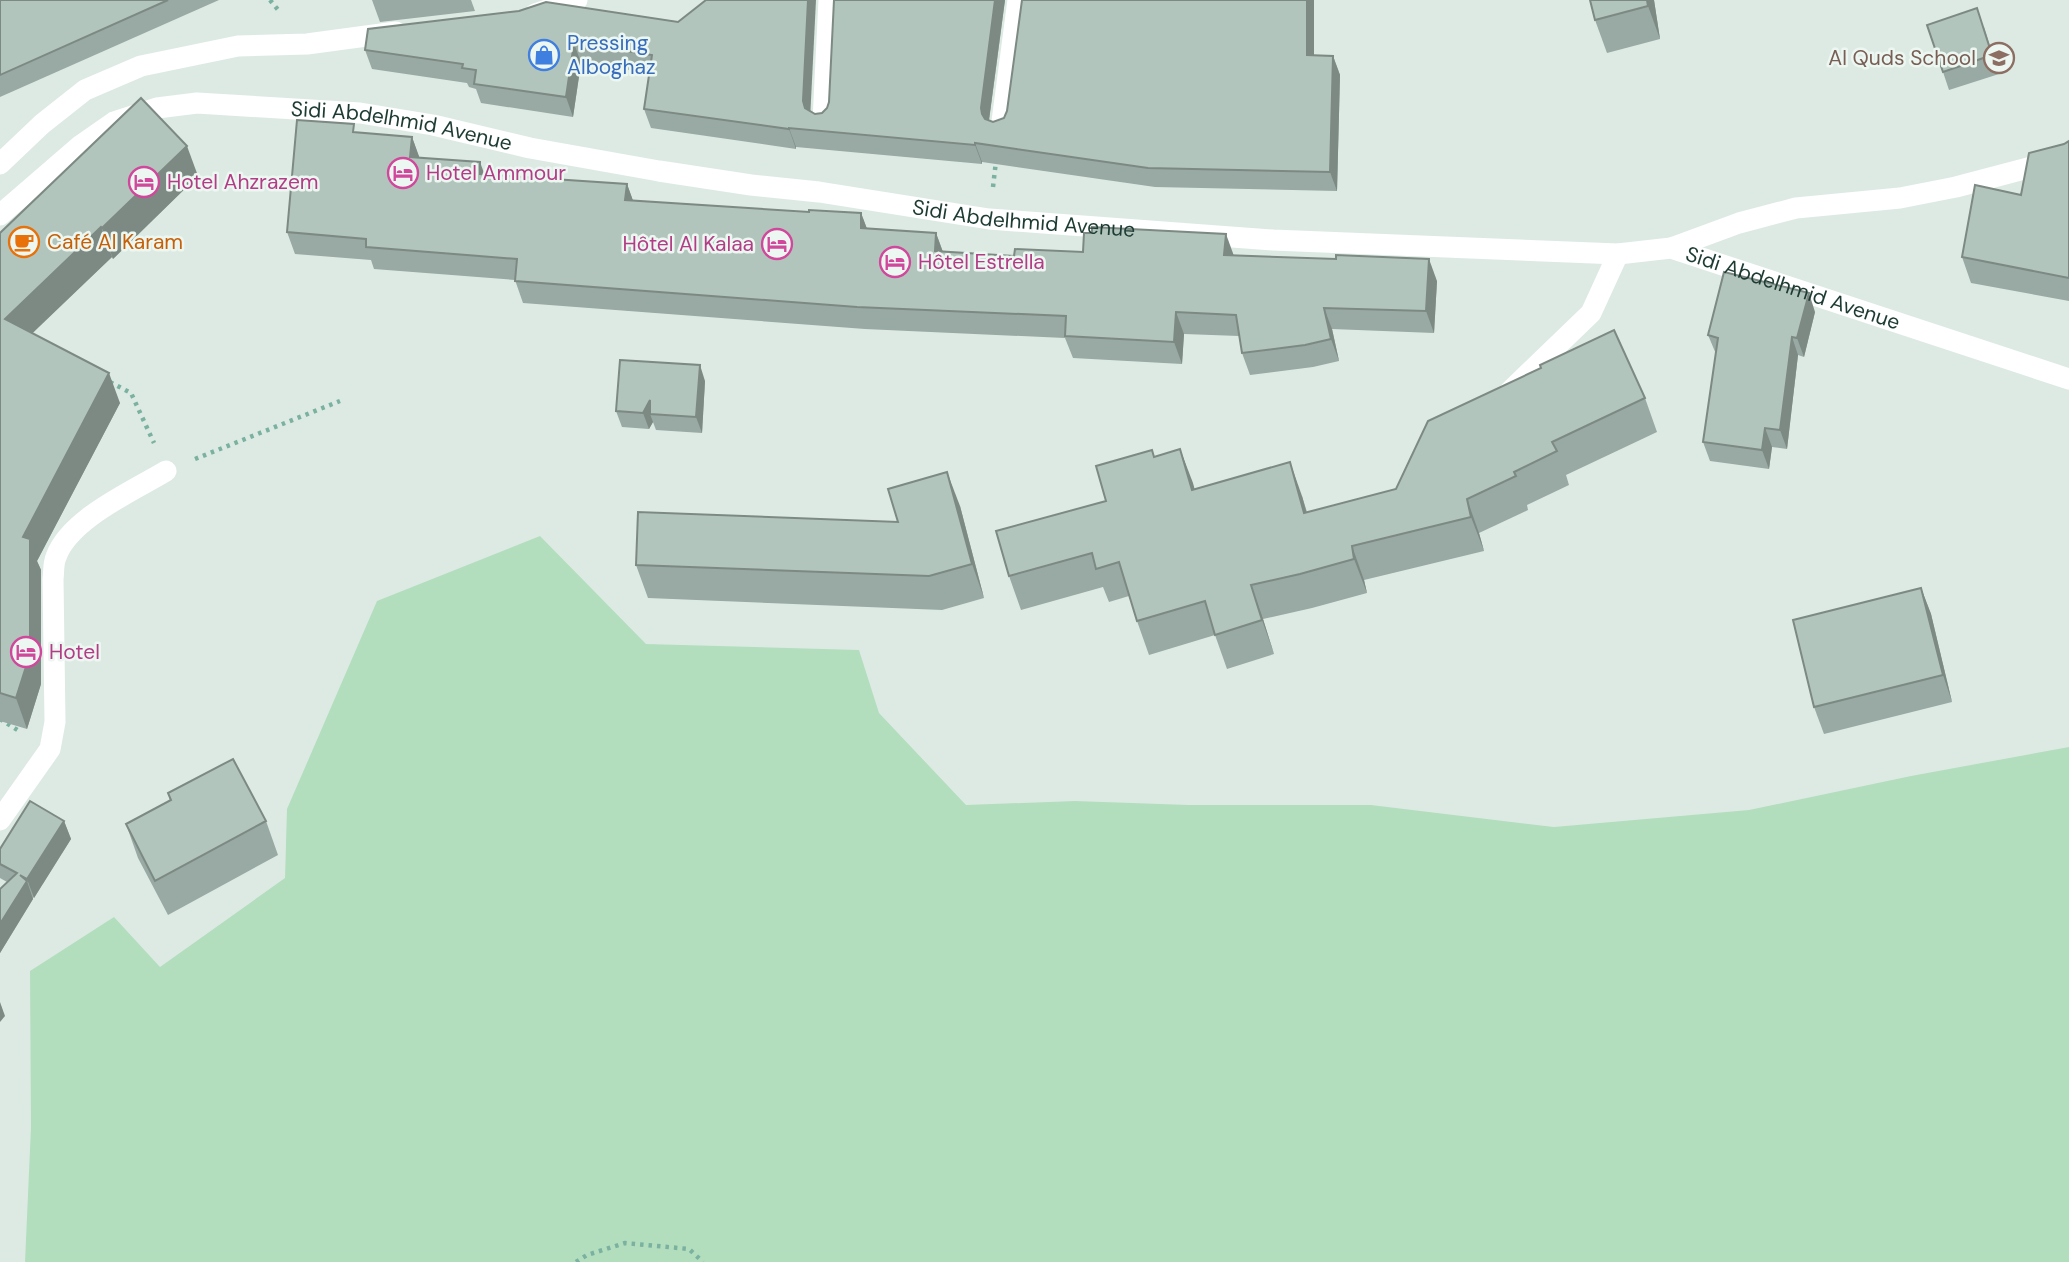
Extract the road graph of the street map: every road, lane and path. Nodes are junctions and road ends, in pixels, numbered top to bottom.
1 (576, 0) edge
2 (829, 0) edge
3 (1018, 0) edge
4 (510, 19) edge
5 (415, 30) edge
6 (823, 121) edge
7 (1001, 129) joint
8 (2069, 157) edge
9 (0, 164) edge
10 (0, 215) edge
11 (989, 219) junction
12 (1671, 248) junction
13 (1618, 254) junction
14 (2069, 379) edge
15 (107, 381) edge
16 (1502, 399) edge
17 (340, 401) dead end
18 (166, 471) junction
19 (0, 820) edge
20 (576, 1262) edge
21 (703, 1262) edge

1 - 4 street
2 - 6 street
3 - 7 street
5 - 9 street
7 - 11 path
8 - 12 street
10 - 11 street, Sidi Abdelhmid Avenue
11 - 13 street, Sidi Abdelhmid Avenue
12 - 13 street, Sidi Abdelhmid Avenue
12 - 14 street, Sidi Abdelhmid Avenue
13 - 16 street
15 - 18 path
17 - 18 path
18 - 19 street
20 - 21 path

